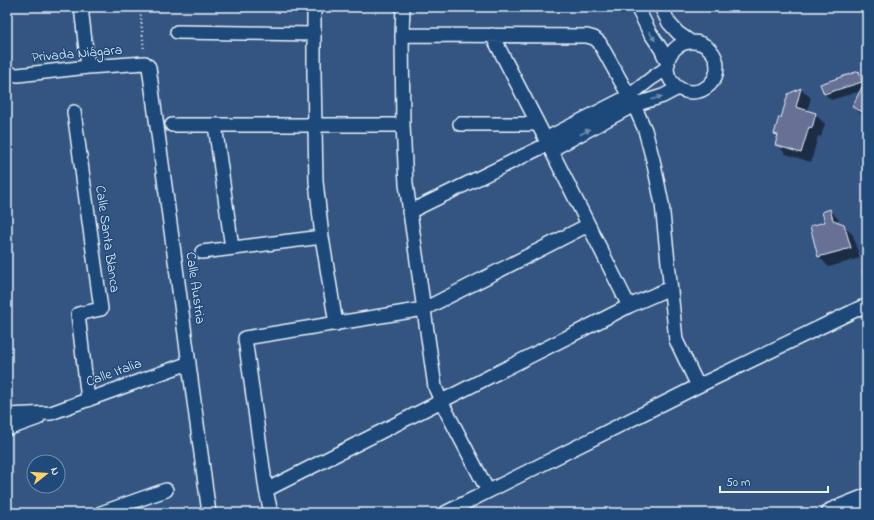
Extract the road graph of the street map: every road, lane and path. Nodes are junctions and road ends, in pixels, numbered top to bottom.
1 (81, 7) edge
2 (140, 7) edge
3 (314, 7) edge
4 (403, 7) edge
5 (637, 7) edge
6 (661, 7) edge
7 (177, 32) dead end
8 (314, 34) junction
9 (402, 35) junction
10 (492, 36) junction
11 (691, 42) junction
12 (147, 65) junction
13 (667, 66) junction
14 (88, 67) junction
15 (7, 74) edge
16 (678, 88) junction
17 (631, 101) junction
18 (74, 112) dead end
19 (460, 124) dead end
20 (538, 124) junction
21 (172, 125) dead end
22 (215, 125) junction
23 (315, 125) junction
24 (403, 125) junction
25 (548, 144) junction
26 (409, 212) junction
27 (588, 225) junction
28 (322, 237) junction
29 (232, 248) junction
30 (202, 252) dead end
31 (670, 288) junction
32 (629, 306) junction
33 (862, 307) dead end
34 (424, 309) junction
35 (336, 324) junction
36 (189, 363) junction
37 (698, 386) junction
38 (88, 400) junction
39 (441, 401) junction
40 (51, 413) junction
41 (7, 415) edge
42 (7, 429) edge
43 (166, 490) dead end
44 (266, 490) junction
45 (488, 491) junction
46 (867, 499) edge
47 (101, 513) edge
48 (209, 513) edge
49 (271, 513) edge
50 (445, 513) edge
51 (832, 513) edge

1 - 14 street
2 - 12 path
3 - 8 street
4 - 9 street
5 -> 13 street
6 - 11 street
7 - 8 street
8 - 23 street
9 - 10 street
9 - 24 street
10 - 17 street
10 - 20 street
11 - 13 street
11 - 16 street
12 - 14 street, Privada Niágara
12 - 36 street, Calle Austria
13 - 16 street
13 - 17 street
14 - 15 street, Privada Niágara
17 -> 16 street
17 - 25 street
17 - 31 street
18 - 38 street, Calle Santa Blanca
19 - 20 street
20 - 25 street
21 - 22 street
22 - 23 street
22 - 29 street
23 - 24 street
23 - 28 street
24 - 26 street
25 - 26 street
25 - 27 street
26 - 34 street
27 - 32 street
27 - 34 street
28 - 29 street
28 - 35 street
29 - 30 street
31 - 32 street
31 - 37 street
32 - 39 street
33 - 37 street
34 - 35 street
34 - 39 street
35 - 44 street
36 - 38 street, Calle Italia
36 - 48 street, Calle Austria
37 - 45 street
38 - 40 street, Calle Italia
39 - 44 street
39 - 45 street
40 - 41 street, Calle Italia
40 - 42 street, Calle Italia
43 - 47 street
44 - 49 street
45 - 50 street
46 - 51 main road

